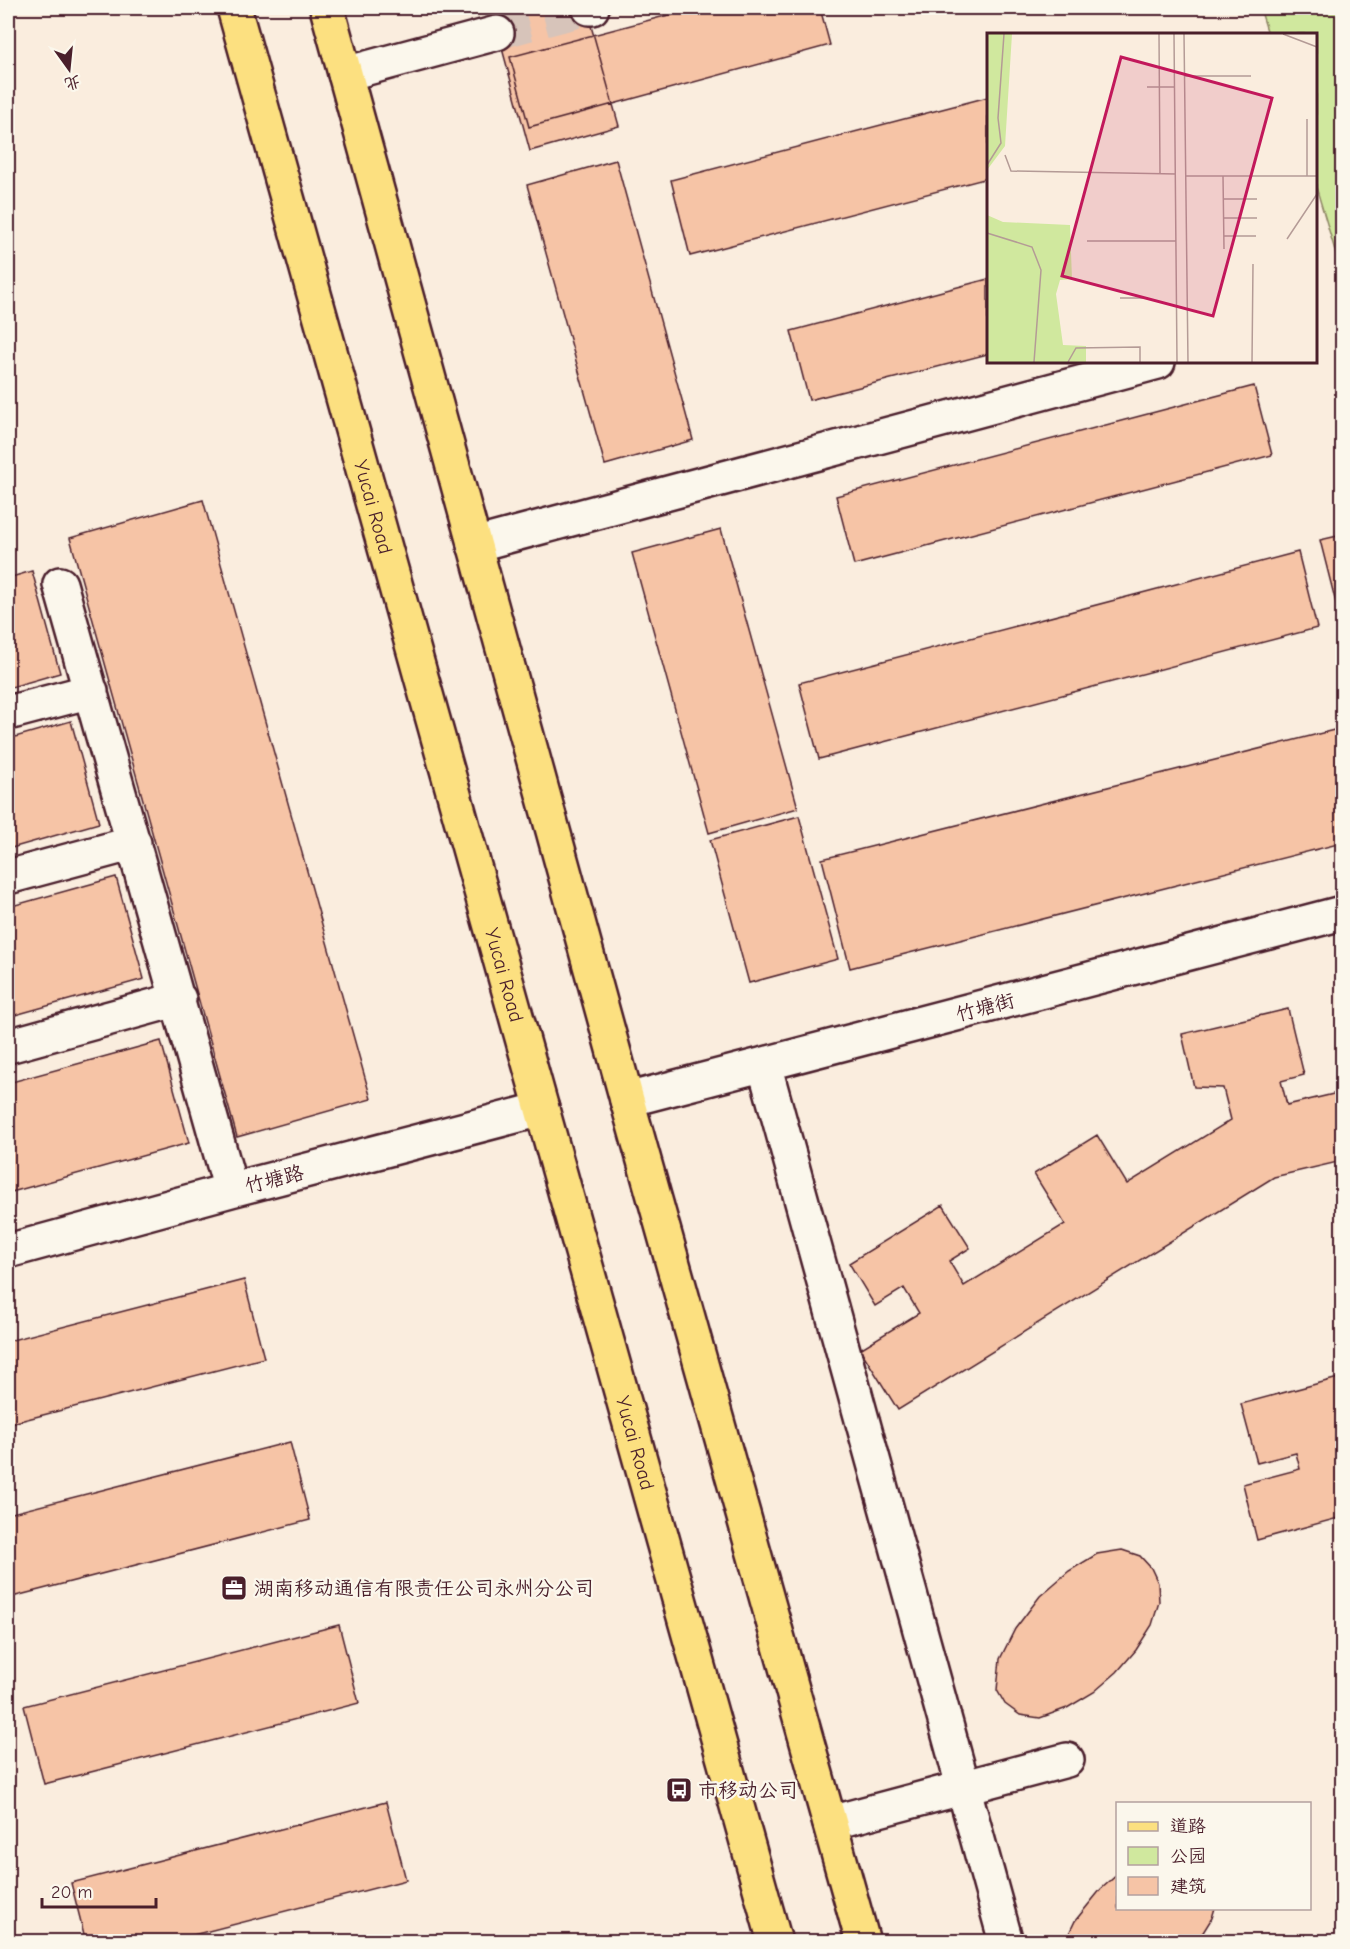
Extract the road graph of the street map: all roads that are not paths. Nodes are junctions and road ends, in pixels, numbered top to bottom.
1 (234, 8) edge
2 (327, 8) edge
3 (497, 33) tunnel mouth
4 (345, 74) junction
5 (1154, 363) edge
6 (474, 545) junction
7 (60, 584) dead end
8 (91, 691) junction
9 (8, 713) edge
10 (134, 843) junction
11 (8, 877) edge
12 (1342, 913) edge
13 (179, 999) junction
14 (8, 1046) edge
15 (764, 1064) junction
16 (627, 1100) junction
17 (542, 1109) junction
18 (231, 1190) junction
19 (8, 1251) edge
20 (1067, 1760) dead end
21 (963, 1788) junction
22 (830, 1823) junction
23 (768, 1940) edge
24 (863, 1941) edge
25 (1006, 1941) edge

1 - 17 main road, Yucai Road
2 - 4 main road
3 - 4 street
4 - 6 main road
5 - 6 street
6 - 16 main road
7 - 8 street
8 - 9 street
8 - 10 street
10 - 11 street
10 - 13 street
12 - 15 street, 竹塘街
13 - 14 street
13 - 18 street
15 - 16 street, 竹塘街
15 - 21 street
16 - 22 main road
17 - 18 street, 竹塘路
17 - 23 main road, Yucai Road
18 - 19 street, 竹塘路
20 - 21 street
21 - 22 street
21 - 25 street
22 - 24 main road

